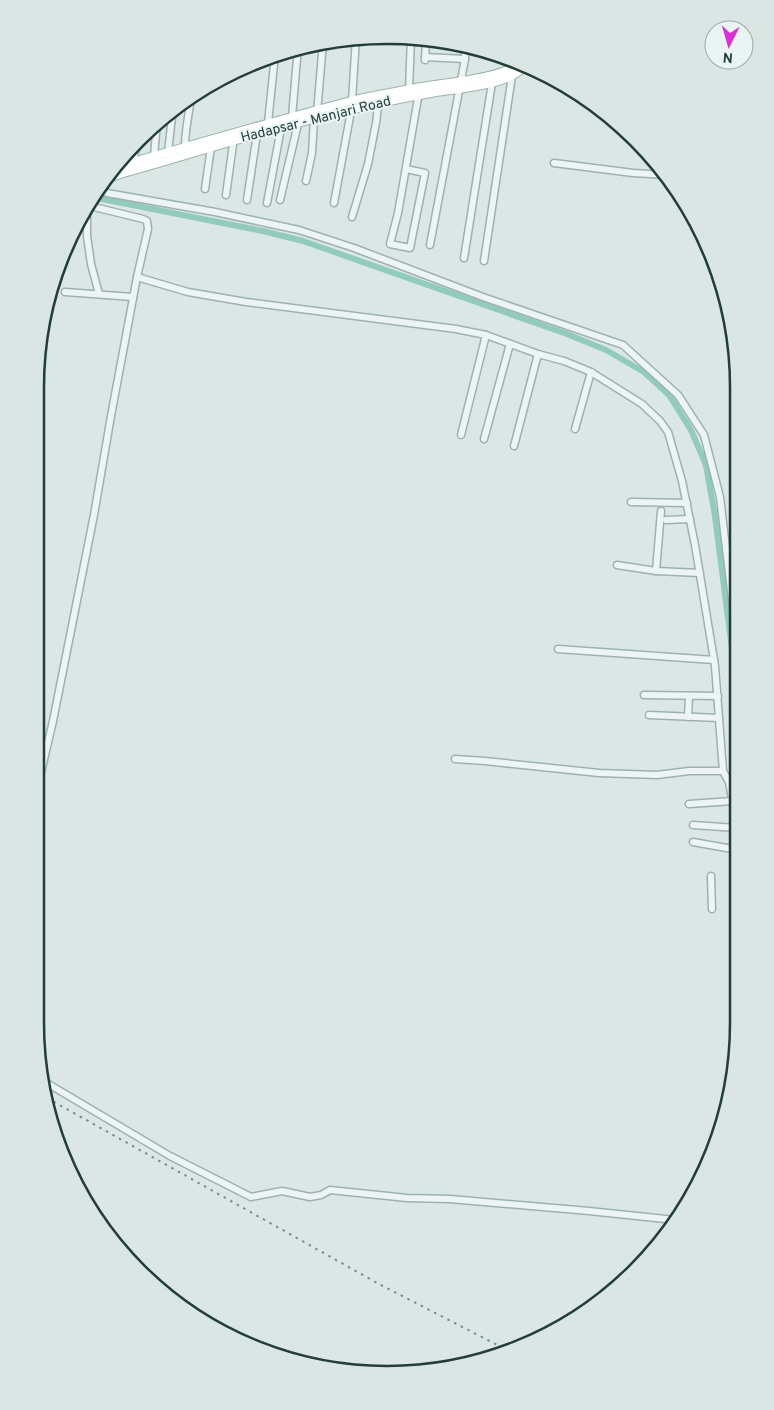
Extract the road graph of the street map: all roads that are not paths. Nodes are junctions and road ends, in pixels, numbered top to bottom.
1 (411, 44) edge
2 (355, 45) edge
3 (426, 46) edge
4 (322, 50) edge
5 (465, 52) edge
6 (297, 55) edge
7 (465, 59) junction
8 (274, 63) edge
9 (512, 68) edge
10 (519, 70) edge
11 (512, 76) junction
12 (460, 80) junction
13 (492, 82) junction
14 (459, 89) junction
15 (410, 90) junction
16 (419, 91) junction
17 (379, 99) junction
18 (352, 101) junction
19 (190, 107) edge
20 (351, 111) junction
21 (317, 116) junction
22 (292, 117) junction
23 (172, 120) edge
24 (268, 123) junction
25 (298, 124) junction
26 (281, 128) junction
27 (156, 133) edge
28 (257, 134) junction
29 (234, 137) junction
30 (211, 147) junction
31 (188, 151) junction
32 (168, 152) junction
33 (135, 154) edge
34 (154, 156) junction
35 (134, 162) junction
36 (554, 163) dead end
37 (126, 164) edge
38 (406, 169) junction
39 (118, 175) edge
40 (657, 175) edge
41 (306, 180) dead end
42 (205, 189) dead end
43 (105, 192) edge
44 (226, 196) dead end
45 (247, 200) dead end
46 (280, 200) dead end
47 (267, 203) dead end
48 (334, 203) dead end
49 (94, 208) edge
50 (352, 218) dead end
51 (87, 220) edge
52 (430, 245) dead end
53 (464, 258) dead end
54 (484, 261) dead end
55 (137, 277) junction
56 (65, 292) dead end
57 (99, 294) junction
58 (133, 297) junction
59 (486, 336) junction
60 (510, 344) junction
61 (538, 354) junction
62 (591, 372) junction
63 (575, 429) dead end
64 (461, 435) dead end
65 (484, 439) dead end
66 (514, 446) dead end
67 (631, 502) dead end
68 (687, 503) junction
69 (661, 511) dead end
70 (690, 519) junction
71 (666, 520) dead end
72 (617, 565) dead end
73 (656, 570) junction
74 (700, 573) junction
75 (730, 582) edge
76 (558, 649) dead end
77 (714, 660) junction
78 (644, 695) dead end
79 (689, 696) junction
80 (718, 696) junction
81 (649, 714) dead end
82 (688, 717) junction
83 (719, 718) junction
84 (44, 759) edge
85 (454, 759) dead end
86 (723, 772) junction
87 (730, 787) edge
88 (730, 801) edge
89 (689, 804) dead end
90 (693, 825) dead end
91 (730, 829) edge
92 (692, 842) dead end
93 (730, 849) edge
94 (711, 876) dead end
95 (712, 909) dead end
96 (49, 1085) edge
97 (668, 1219) edge

1 - 15 street
2 - 18 street
3 - 7 street
4 - 21 street
5 - 7 street
6 - 22 street
7 - 12 street
8 - 24 street
9 - 12 main road, Hadapsar - Manjari Road
10 - 11 main road, Hadapsar - Manjari Road
11 - 13 main road, Hadapsar - Manjari Road
11 - 54 street
12 - 14 street
12 - 16 main road, Hadapsar - Manjari Road
13 - 14 main road, Hadapsar - Manjari Road
13 - 53 street
14 - 16 main road, Hadapsar - Manjari Road
14 - 52 street
15 - 16 main road, Hadapsar - Manjari Road
15 - 17 main road, Hadapsar - Manjari Road
16 - 17 main road, Hadapsar - Manjari Road
16 - 38 street
17 - 18 main road, Hadapsar - Manjari Road
17 - 20 main road, Hadapsar - Manjari Road
17 - 50 street
18 - 21 main road, Hadapsar - Manjari Road
19 - 31 street
20 - 21 main road, Hadapsar - Manjari Road
20 - 48 street
21 - 22 main road, Hadapsar - Manjari Road
21 - 25 main road, Hadapsar - Manjari Road
21 - 41 street
22 - 24 main road, Hadapsar - Manjari Road
23 - 32 street
24 - 29 main road, Hadapsar - Manjari Road
25 - 26 main road, Hadapsar - Manjari Road
25 - 46 street
26 - 28 main road, Hadapsar - Manjari Road
26 - 47 street
27 - 34 street
28 - 29 main road, Hadapsar - Manjari Road
28 - 45 street
29 - 30 main road, Hadapsar - Manjari Road
29 - 31 main road, Hadapsar - Manjari Road
29 - 44 street
30 - 31 main road, Hadapsar - Manjari Road
30 - 42 street
31 - 32 main road, Hadapsar - Manjari Road
31 - 39 main road, Hadapsar - Manjari Road
32 - 34 main road, Hadapsar - Manjari Road
33 - 35 street
34 - 35 main road, Hadapsar - Manjari Road
35 - 37 main road, Hadapsar - Manjari Road
36 - 40 street
38 - 38 street
43 - 75 street
49 - 55 street
51 - 57 street
55 - 58 street
55 - 59 street
56 - 57 street
57 - 58 street
58 - 84 street
59 - 60 street
59 - 64 street
60 - 61 street
60 - 65 street
61 - 62 street
61 - 66 street
62 - 63 street
62 - 68 street
67 - 68 street
68 - 70 street
69 - 73 street
70 - 71 street
70 - 74 street
72 - 73 street
73 - 74 street
74 - 77 street
76 - 77 street
77 - 80 street
78 - 79 street
79 - 80 street
79 - 82 street
80 - 83 street
81 - 82 street
82 - 83 street
83 - 86 street
85 - 86 street
86 - 87 street
88 - 89 street
90 - 91 street
92 - 93 street
94 - 95 street
96 - 97 street

